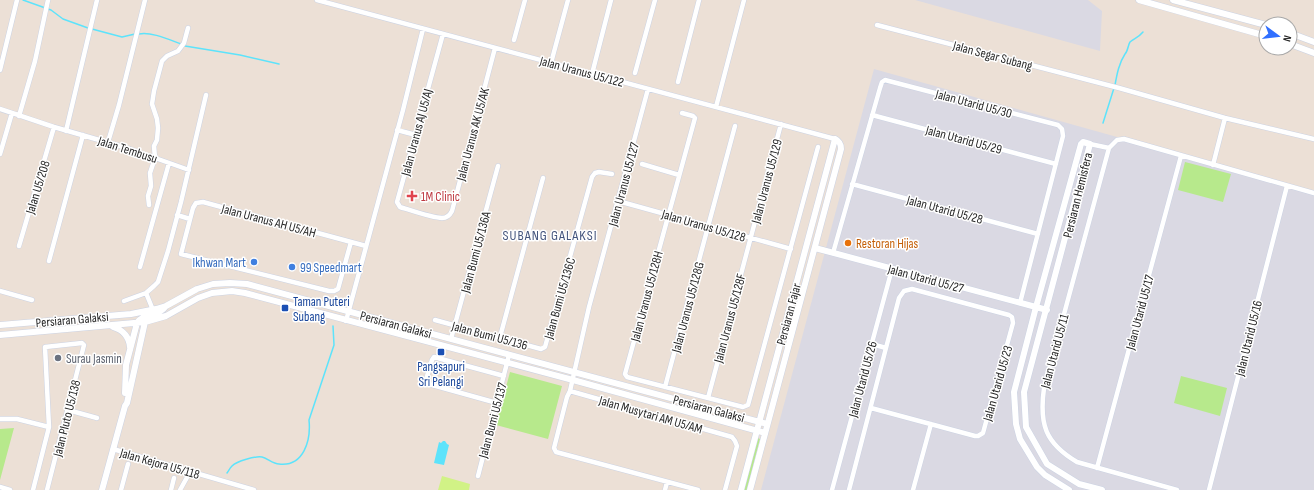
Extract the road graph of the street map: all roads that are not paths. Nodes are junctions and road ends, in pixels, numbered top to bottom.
1 (17, 0) edge
2 (97, 0) edge
3 (145, 0) edge
4 (317, 0) edge
5 (525, 0) edge
6 (568, 0) edge
7 (611, 0) edge
8 (655, 0) edge
9 (699, 0) edge
10 (744, 0) edge
11 (1139, 0) edge
12 (1172, 0) edge
13 (47, 3) edge
14 (1258, 23) edge
15 (877, 25) dead end
16 (188, 28) dead end
17 (423, 29) junction
18 (443, 34) junction
19 (1258, 34) edge
20 (1298, 36) edge
21 (514, 40) dead end
22 (1314, 42) edge
23 (1298, 47) edge
24 (495, 48) junction
25 (1314, 53) edge
26 (551, 63) junction
27 (0, 70) edge
28 (635, 73) dead end
29 (592, 74) junction
30 (678, 82) dead end
31 (648, 89) junction
32 (206, 95) dead end
33 (716, 107) junction
34 (0, 109) edge
35 (12, 113) junction
36 (682, 113) dead end
37 (872, 115) junction
38 (19, 116) junction
39 (1225, 118) junction
40 (781, 124) junction
41 (735, 126) dead end
42 (54, 127) junction
43 (66, 130) junction
44 (397, 130) junction
45 (83, 135) junction
46 (416, 135) junction
47 (834, 139) junction
48 (1314, 139) edge
49 (108, 142) junction
50 (1090, 144) junction
51 (818, 147) dead end
52 (1109, 148) junction
53 (0, 154) edge
54 (1181, 156) junction
55 (155, 158) junction
56 (168, 163) junction
57 (642, 164) dead end
58 (1056, 164) junction
59 (1213, 165) junction
60 (498, 166) dead end
61 (189, 170) junction
62 (612, 174) dead end
63 (679, 175) junction
64 (543, 178) dead end
65 (852, 184) junction
66 (1287, 186) junction
67 (821, 191) junction
68 (1314, 194) edge
69 (618, 201) junction
70 (149, 205) dead end
71 (422, 213) joint
72 (668, 215) junction
73 (177, 216) junction
74 (190, 219) junction
75 (708, 226) junction
76 (1038, 234) junction
77 (751, 238) junction
78 (351, 242) junction
79 (19, 246) dead end
80 (366, 246) junction
81 (815, 248) junction
82 (791, 249) junction
83 (833, 253) junction
84 (49, 261) dead end
85 (140, 267) dead end
86 (892, 269) junction
87 (0, 291) edge
88 (146, 293) junction
89 (32, 300) dead end
90 (124, 301) dead end
91 (1020, 303) junction
92 (790, 304) junction
93 (166, 306) junction
94 (1036, 307) junction
95 (153, 310) junction
96 (1047, 310) junction
97 (349, 311) junction
98 (110, 316) junction
99 (435, 320) dead end
100 (346, 321) junction
101 (141, 322) junction
102 (0, 325) edge
103 (455, 325) junction
104 (109, 326) junction
105 (0, 335) edge
106 (500, 337) junction
107 (451, 339) junction
108 (872, 344) junction
109 (545, 347) joint
110 (886, 348) junction
111 (130, 349) junction
112 (509, 355) junction
113 (507, 364) junction
114 (575, 372) junction
115 (504, 376) junction
116 (573, 380) junction
117 (665, 387) junction
118 (570, 391) junction
119 (708, 398) junction
120 (497, 403) junction
121 (125, 406) junction
122 (871, 408) junction
123 (68, 410) junction
124 (97, 418) dead end
125 (0, 419) edge
126 (760, 421) junction
127 (767, 424) junction
128 (931, 424) junction
129 (49, 427) junction
130 (757, 431) junction
131 (765, 433) junction
132 (113, 449) junction
133 (128, 464) dead end
134 (1097, 468) junction
135 (190, 472) junction
136 (478, 476) dead end
137 (174, 478) dead end
138 (667, 482) junction
139 (0, 487) edge
140 (235, 487) edge
141 (10, 490) edge
142 (33, 490) edge
143 (48, 490) edge
144 (102, 490) edge
145 (121, 490) edge
146 (171, 490) edge
147 (180, 490) edge
148 (254, 490) edge
149 (665, 490) edge
150 (698, 490) edge
151 (725, 490) edge
152 (741, 490) edge
153 (750, 490) edge
154 (832, 490) edge
155 (849, 490) edge
156 (914, 490) edge
157 (1069, 490) edge
158 (1102, 490) edge
159 (1177, 490) edge
160 (1209, 490) edge

1 - 27 street
2 - 43 street
3 - 49 street
4 - 17 street, Jalan Uranus U5/122
5 - 21 street
6 - 26 street
7 - 29 street
8 - 28 street
9 - 30 street
10 - 33 street
11 - 19 street
12 - 14 street
13 - 38 street
15 - 39 street, Jalan Segar Subang
16 - 55 street
17 - 18 street, Jalan Uranus U5/122
17 - 44 street
18 - 24 street, Jalan Uranus U5/122
18 - 46 street, Jalan Uranus AJ U5/AJ
20 - 22 street
23 - 25 street
24 - 26 street, Jalan Uranus U5/122
24 - 71 street, Jalan Uranus AK U5/AK
26 - 29 street, Jalan Uranus U5/122
29 - 31 street, Jalan Uranus U5/122
31 - 33 street, Jalan Uranus U5/122
31 - 69 street, Jalan Uranus U5/127
32 - 61 street
33 - 40 street, Jalan Uranus U5/122
34 - 35 street, Jalan Tembusu
35 - 38 street, Jalan Tembusu
35 - 53 street
36 - 63 street, Jalan Uranus U5/128H
37 - 58 street, Jalan Utarid U5/29
37 - 58 street, Jalan Utarid U5/30
37 - 65 street
38 - 42 street, Jalan Tembusu
39 - 48 street, Jalan Segar Subang
39 - 59 street
40 - 47 street, Jalan Uranus U5/122
40 - 77 street, Jalan Uranus U5/129
41 - 75 street, Jalan Uranus U5/128G
42 - 43 street, Jalan Tembusu
42 - 79 street, Jalan U5/208
43 - 45 street, Jalan Tembusu
44 - 46 street
44 - 80 street
45 - 49 street, Jalan Tembusu
45 - 84 street
46 - 71 street, Jalan Uranus AJ U5/AJ
47 - 67 street, Persiaran Fajar
47 - 81 street, Persiaran Fajar
49 - 55 street, Jalan Tembusu
50 - 52 street
50 - 94 street, Persiaran Hemisfera
50 - 96 street, Persiaran Hemisfera
51 - 82 street
52 - 54 street
52 - 134 street, Jalan Utarid U5/11
54 - 59 street
54 - 134 street, Jalan Utarid U5/17
55 - 56 street, Jalan Tembusu
55 - 70 street
56 - 61 street, Jalan Tembusu
56 - 85 street
57 - 63 street
58 - 76 street
59 - 66 street
60 - 103 street, Jalan Bumi U5/136A
61 - 73 street
62 - 109 street, Jalan Bumi U5/136C
63 - 72 street, Jalan Uranus U5/128H
64 - 106 street
65 - 76 street, Jalan Utarid U5/28
65 - 83 street
66 - 68 street
66 - 160 street, Jalan Utarid U5/16
67 - 81 street
67 - 92 street, Persiaran Fajar
69 - 72 street, Jalan Uranus U5/128
69 - 114 street, Jalan Uranus U5/127
72 - 75 street, Jalan Uranus U5/128
72 - 117 street, Jalan Uranus U5/128H
73 - 74 street
73 - 88 street
74 - 78 street, Jalan Uranus AH U5/AH
74 - 78 street, Jalan Uranus AH U5/AH
75 - 77 street, Jalan Uranus U5/128
75 - 117 street, Jalan Uranus U5/128G
76 - 91 street
77 - 82 street, Jalan Uranus U5/128
77 - 119 street, Jalan Uranus U5/128F
78 - 80 street, Jalan Uranus AH U5/AH
80 - 97 street
81 - 83 street, Jalan Utarid U5/27
81 - 92 street
81 - 127 street, Persiaran Fajar
82 - 119 street
83 - 86 street, Jalan Utarid U5/27
86 - 91 street, Jalan Utarid U5/27
86 - 108 street, Jalan Utarid U5/26
87 - 89 street
88 - 90 street
88 - 95 street
91 - 94 street, Jalan Utarid U5/27
92 - 126 street, Persiaran Fajar
93 - 95 street, Persiaran Galaksi
93 - 97 street, Persiaran Galaksi
93 - 101 street
94 - 96 street, Jalan Utarid U5/27
94 - 157 street, Persiaran Hemisfera
95 - 98 street, Persiaran Galaksi
96 - 158 street, Persiaran Hemisfera
97 - 100 street
97 - 107 street, Persiaran Galaksi
98 - 101 street
98 - 102 street, Persiaran Galaksi
99 - 103 street, Jalan Bumi U5/136
100 - 101 street, Persiaran Galaksi
100 - 113 street, Persiaran Galaksi
101 - 104 street, Persiaran Galaksi
101 - 111 street
101 - 121 street
103 - 106 street, Jalan Bumi U5/136
103 - 107 street, Jalan Bumi U5/136A
104 - 105 street, Persiaran Galaksi
104 - 111 street
106 - 109 street, Jalan Bumi U5/136
107 - 112 street, Persiaran Galaksi
108 - 110 street
108 - 154 street, Jalan Utarid U5/26
110 - 122 street
110 - 128 street, Jalan Utarid U5/23
111 - 121 street
112 - 113 street, Jalan Bumi U5/137
112 - 114 street, Persiaran Galaksi
113 - 115 street, Jalan Bumi U5/137
113 - 116 street, Persiaran Galaksi
114 - 116 street, Jalan Uranus U5/127
114 - 126 street, Persiaran Galaksi
115 - 120 street, Jalan Bumi U5/137
115 - 120 street
116 - 118 street
116 - 130 street, Persiaran Galaksi
117 - 119 street
118 - 138 street
118 - 151 street, Jalan Musytari AM U5/AM
120 - 136 street, Jalan Bumi U5/137
121 - 132 street
122 - 128 street, Jalan Utarid U5/23
122 - 155 street
123 - 124 street
123 - 129 street, Jalan Pluto U5/138
123 - 143 street, Jalan Pluto U5/138
125 - 129 street, Jalan Pluto U5/138
126 - 127 street, Persiaran Galaksi
126 - 130 street, Persiaran Fajar
127 - 131 street, Persiaran Fajar
128 - 156 street
129 - 142 street, Jalan Pluto U5/138
130 - 131 street, Persiaran Galaksi
130 - 152 street, Persiaran Fajar
131 - 153 street, Persiaran Fajar
132 - 135 street, Jalan Kejora U5/118
132 - 144 street
133 - 145 street
134 - 159 street, Jalan Utarid U5/11
135 - 140 street, Jalan Kejora U5/118
135 - 147 street
137 - 146 street
138 - 149 street
138 - 150 street
139 - 141 street
140 - 148 street, Jalan Kejora U5/118

